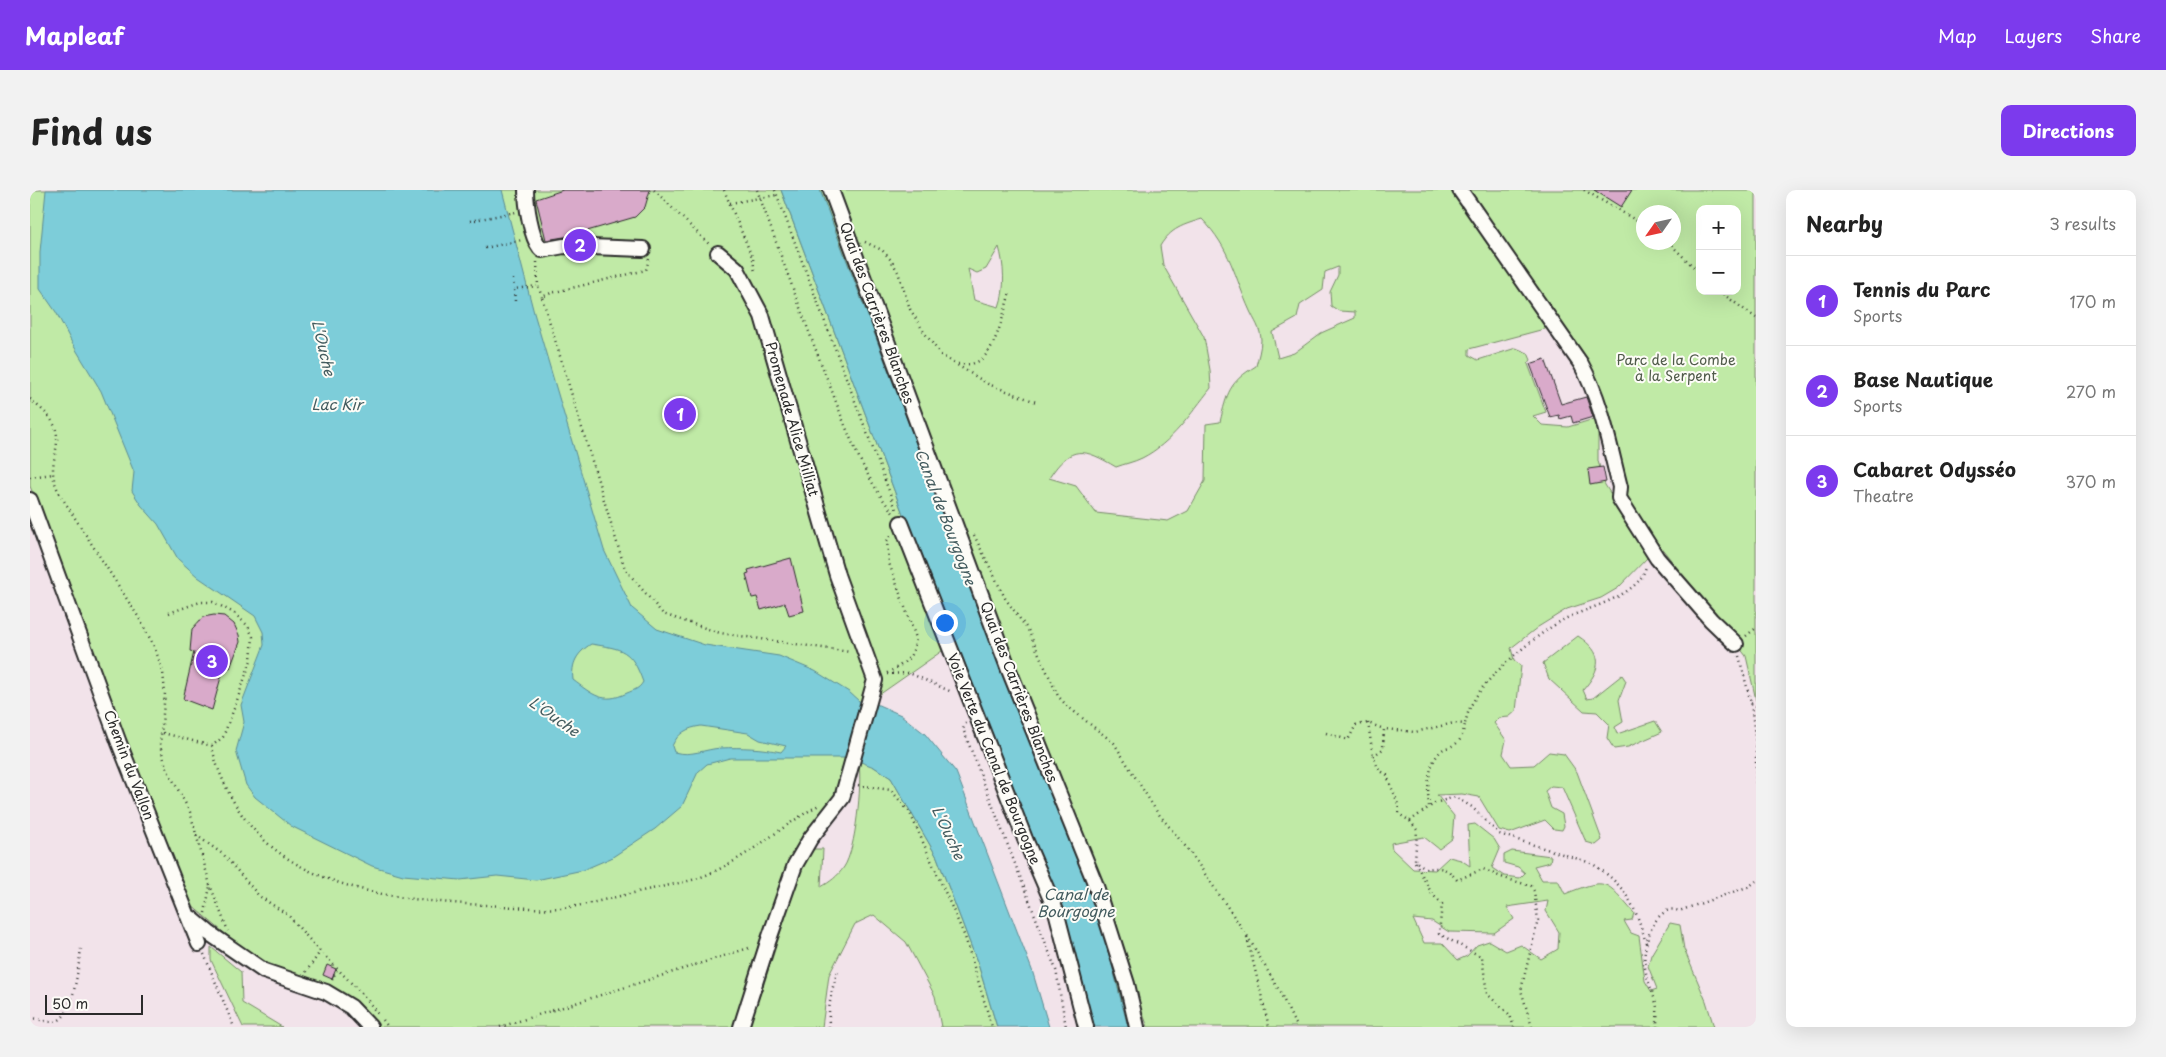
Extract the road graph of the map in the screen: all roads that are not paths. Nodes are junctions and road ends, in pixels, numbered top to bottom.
1 (526, 190) edge
2 (831, 190) edge
3 (1460, 190) edge
4 (646, 253) road end
5 (718, 253) road end
6 (30, 500) edge
7 (901, 523) road end
8 (1736, 644) road end
9 (189, 916) junction
10 (199, 944) road end
11 (370, 1027) edge
12 (741, 1027) edge
13 (1086, 1027) edge
14 (1137, 1027) edge

1 - 4 street
2 - 14 street, Quai des Carrières Blanches
3 - 8 street
5 - 12 street, Promenade Alice Milliat
6 - 9 street, Chemin du Vallon
7 - 13 street, Voie Verte du Canal de Bourgogne
9 - 10 street, Chemin du Vallon
9 - 11 street

